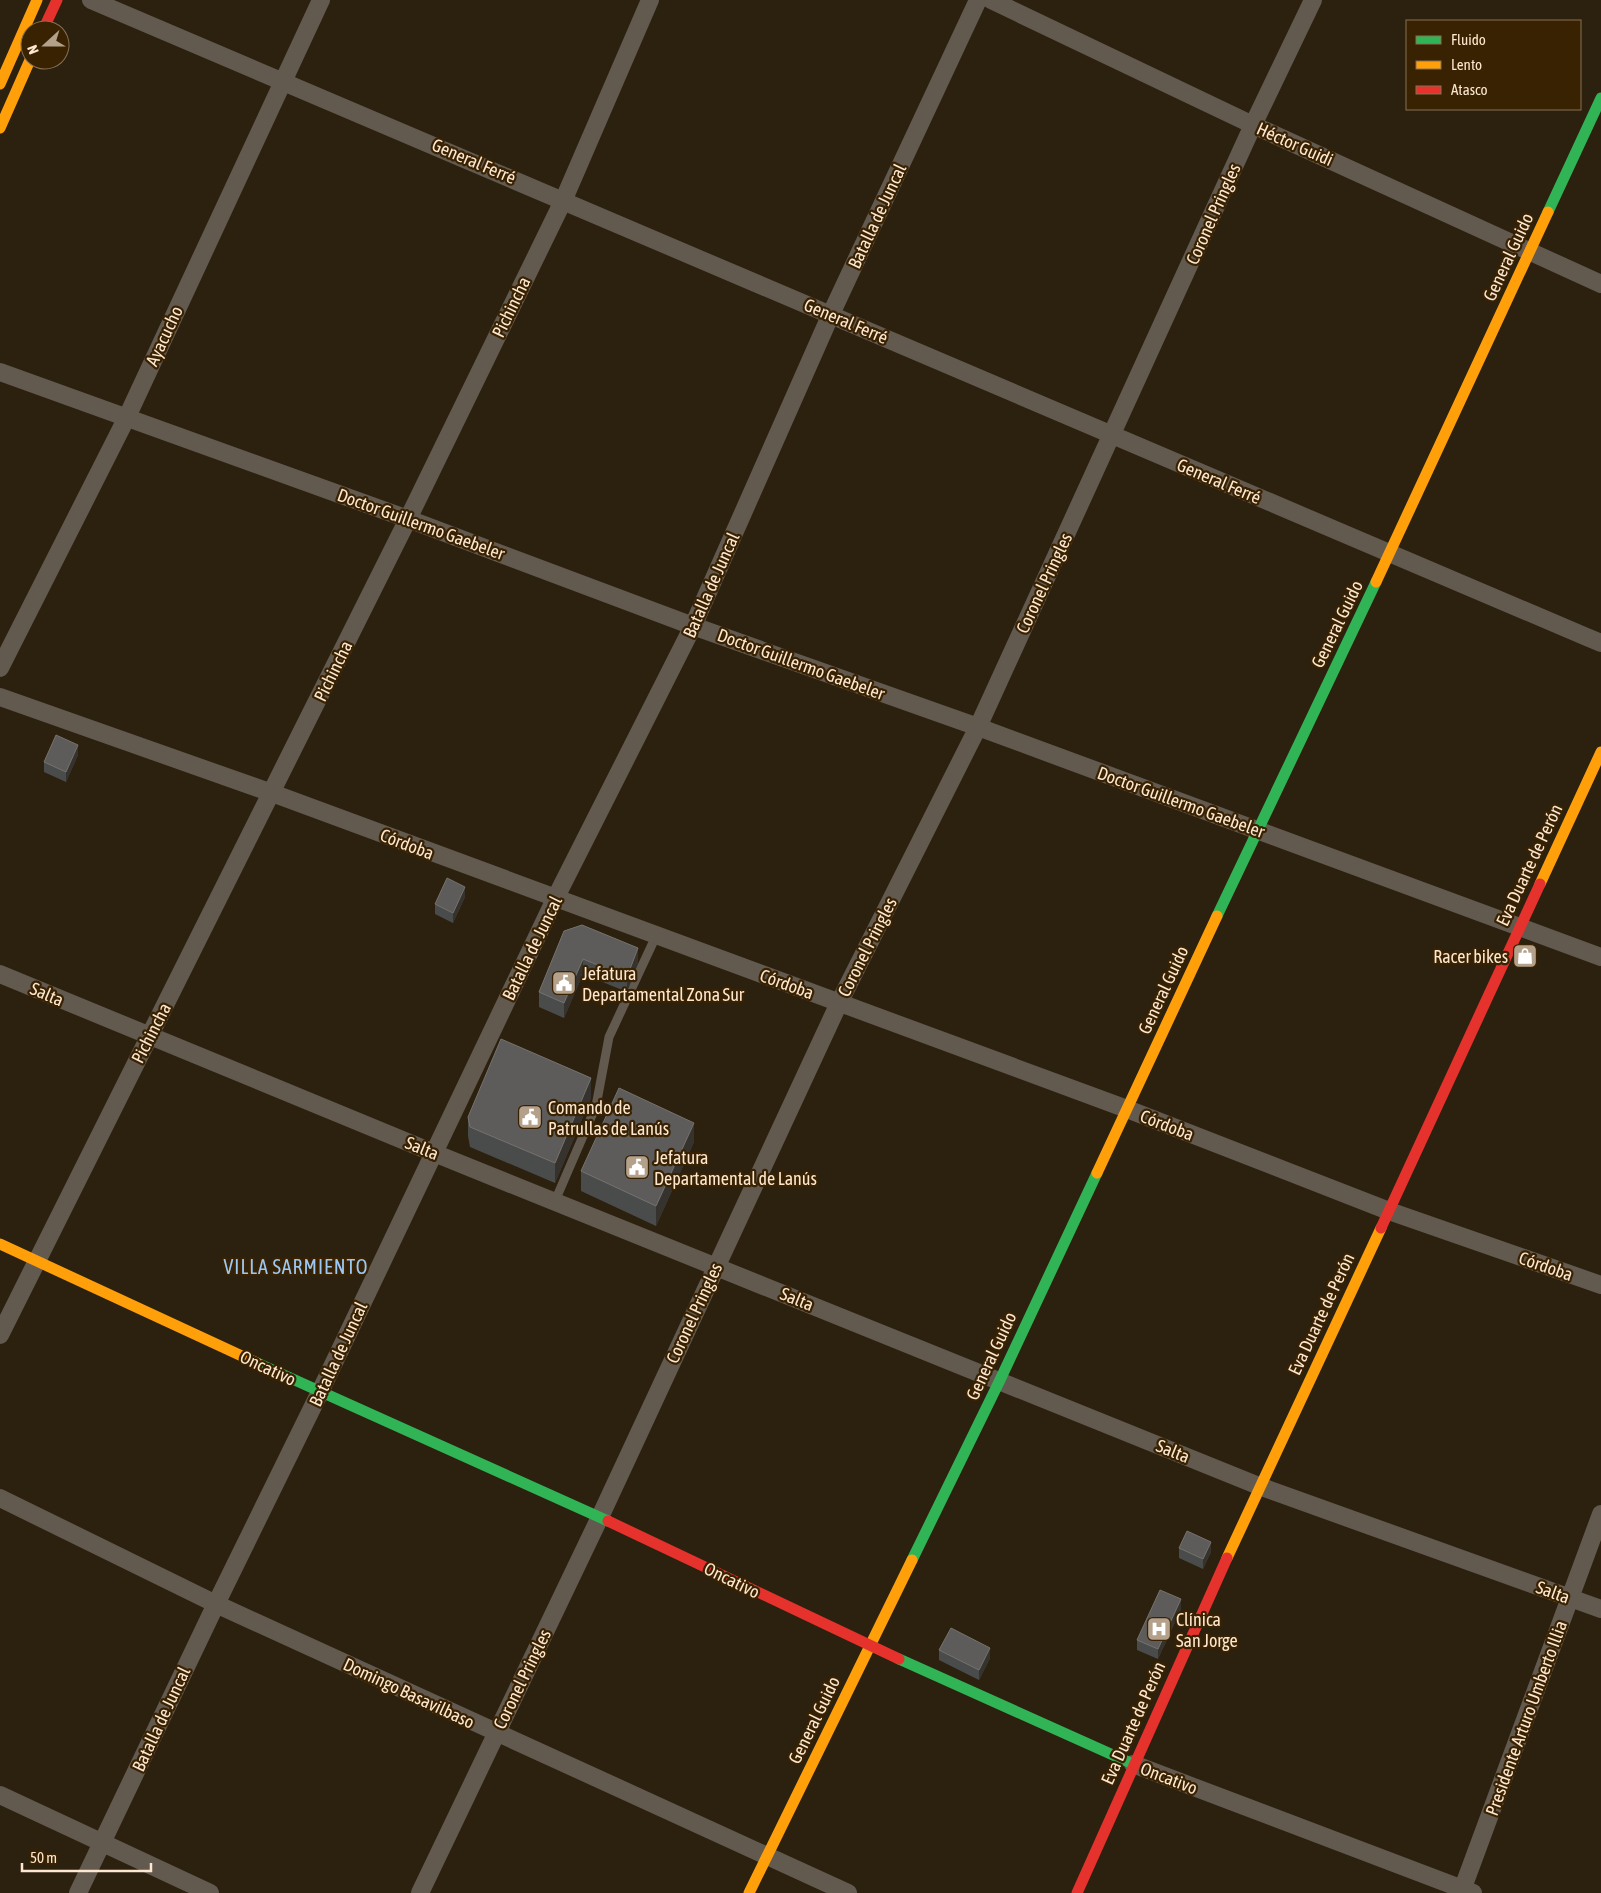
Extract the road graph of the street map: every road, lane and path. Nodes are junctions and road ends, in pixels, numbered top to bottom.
1 (37, 0) edge
2 (57, 0) edge
3 (91, 0) edge
4 (320, 0) edge
5 (650, 0) edge
6 (978, 0) edge
7 (991, 0) edge
8 (1313, 0) edge
9 (48, 20) edge
10 (26, 70) edge
11 (284, 80) junction
12 (0, 84) edge
13 (1601, 98) edge
14 (1253, 125) junction
15 (0, 128) edge
16 (564, 199) junction
17 (1530, 251) junction
18 (1601, 284) edge
19 (831, 314) junction
20 (0, 372) edge
21 (127, 417) junction
22 (1112, 435) junction
23 (408, 519) junction
24 (1389, 555) junction
25 (693, 626) junction
26 (1601, 643) edge
27 (0, 668) edge
28 (0, 696) edge
29 (978, 728) junction
30 (1601, 752) edge
31 (272, 793) junction
32 (1257, 830) junction
33 (555, 899) junction
34 (1520, 928) junction
35 (656, 936) junction
36 (1601, 956) edge
37 (0, 974) edge
38 (839, 1003) junction
39 (150, 1036) junction
40 (1127, 1109) junction
41 (434, 1153) junction
42 (556, 1201) junction
43 (1389, 1211) junction
44 (0, 1244) edge
45 (38, 1262) junction
46 (715, 1267) junction
47 (1601, 1285) edge
48 (0, 1334) edge
49 (1000, 1380) junction
50 (320, 1392) junction
51 (1259, 1486) junction
52 (0, 1498) edge
53 (1601, 1514) edge
54 (600, 1517) junction
55 (1571, 1598) junction
56 (216, 1604) junction
57 (1601, 1609) edge
58 (870, 1646) junction
59 (496, 1733) junction
60 (1133, 1764) junction
61 (0, 1795) edge
62 (102, 1843) junction
63 (767, 1855) junction
64 (1466, 1892) edge
65 (78, 1893) edge
66 (210, 1893) edge
67 (420, 1893) edge
68 (749, 1893) edge
69 (848, 1893) edge
70 (1077, 1893) edge

1 - 12 street
2 - 9 street
3 - 11 street, General Ferré
4 - 11 street, Ayacucho
5 - 16 street, Pichincha
6 - 19 street, Batalla de Juncal
7 - 14 street, Héctor Guidi
8 - 14 street, Coronel Pringles
10 - 15 street
11 - 16 street, General Ferré
11 - 21 street, Ayacucho
13 - 17 street, General Guido
14 - 17 street, Héctor Guidi
14 - 22 street, Coronel Pringles
16 - 19 street, General Ferré
16 - 23 street, Pichincha
17 - 18 street, Héctor Guidi
17 - 24 street, General Guido
19 - 22 street, General Ferré
19 - 25 street, Batalla de Juncal
20 - 21 street, Doctor Guillermo Gaebeler
21 - 23 street, Doctor Guillermo Gaebeler
21 - 27 street, Ayacucho
22 - 24 street, General Ferré
22 - 29 street, Coronel Pringles
23 - 25 street, Doctor Guillermo Gaebeler
23 - 31 street, Pichincha
24 - 26 street, General Ferré
24 - 32 street, General Guido
25 - 29 street, Doctor Guillermo Gaebeler
25 - 33 street, Batalla de Juncal
28 - 31 street, Córdoba
29 - 32 street, Doctor Guillermo Gaebeler
29 - 38 street, Coronel Pringles
30 - 34 street, Eva Duarte de Perón
31 - 33 street, Córdoba
31 - 39 street, Pichincha
32 - 34 street, Doctor Guillermo Gaebeler
32 - 40 street, General Guido
33 - 35 street, Córdoba
33 - 41 street, Batalla de Juncal
34 - 36 street, Doctor Guillermo Gaebeler
34 - 43 street, Eva Duarte de Perón
35 - 38 street, Córdoba
35 - 42 lane
37 - 39 street, Salta
38 - 40 street, Córdoba
38 - 46 street, Coronel Pringles
39 - 41 street, Salta
39 - 45 street, Pichincha
40 - 43 street, Córdoba
40 - 49 street, General Guido
41 - 42 street, Salta
41 - 50 street, Batalla de Juncal
42 - 46 street, Salta
43 - 47 street, Córdoba
43 - 51 street, Eva Duarte de Perón
44 - 45 street, Oncativo
45 - 48 street, Pichincha
45 - 50 street, Oncativo
46 - 49 street, Salta
46 - 54 street, Coronel Pringles
49 - 51 street, Salta
49 - 58 street, General Guido
50 - 54 street, Oncativo
50 - 56 street, Batalla de Juncal
51 - 55 street, Salta
51 - 60 street, Eva Duarte de Perón
52 - 56 street, Domingo Basavilbaso
53 - 55 street, Presidente Arturo Umberto Illia
54 - 58 street, Oncativo
54 - 59 street, Coronel Pringles
55 - 57 street, Salta
55 - 64 street, Presidente Arturo Umberto Illia
56 - 59 street, Domingo Basavilbaso
56 - 62 street, Batalla de Juncal
58 - 60 street, Oncativo
58 - 63 street, General Guido
59 - 63 street, Domingo Basavilbaso
59 - 67 street, Coronel Pringles
60 - 64 street, Oncativo
60 - 70 street, Eva Duarte de Perón
61 - 62 street
62 - 65 street, Batalla de Juncal
62 - 66 street
63 - 68 street, General Guido
63 - 69 street, Domingo Basavilbaso

